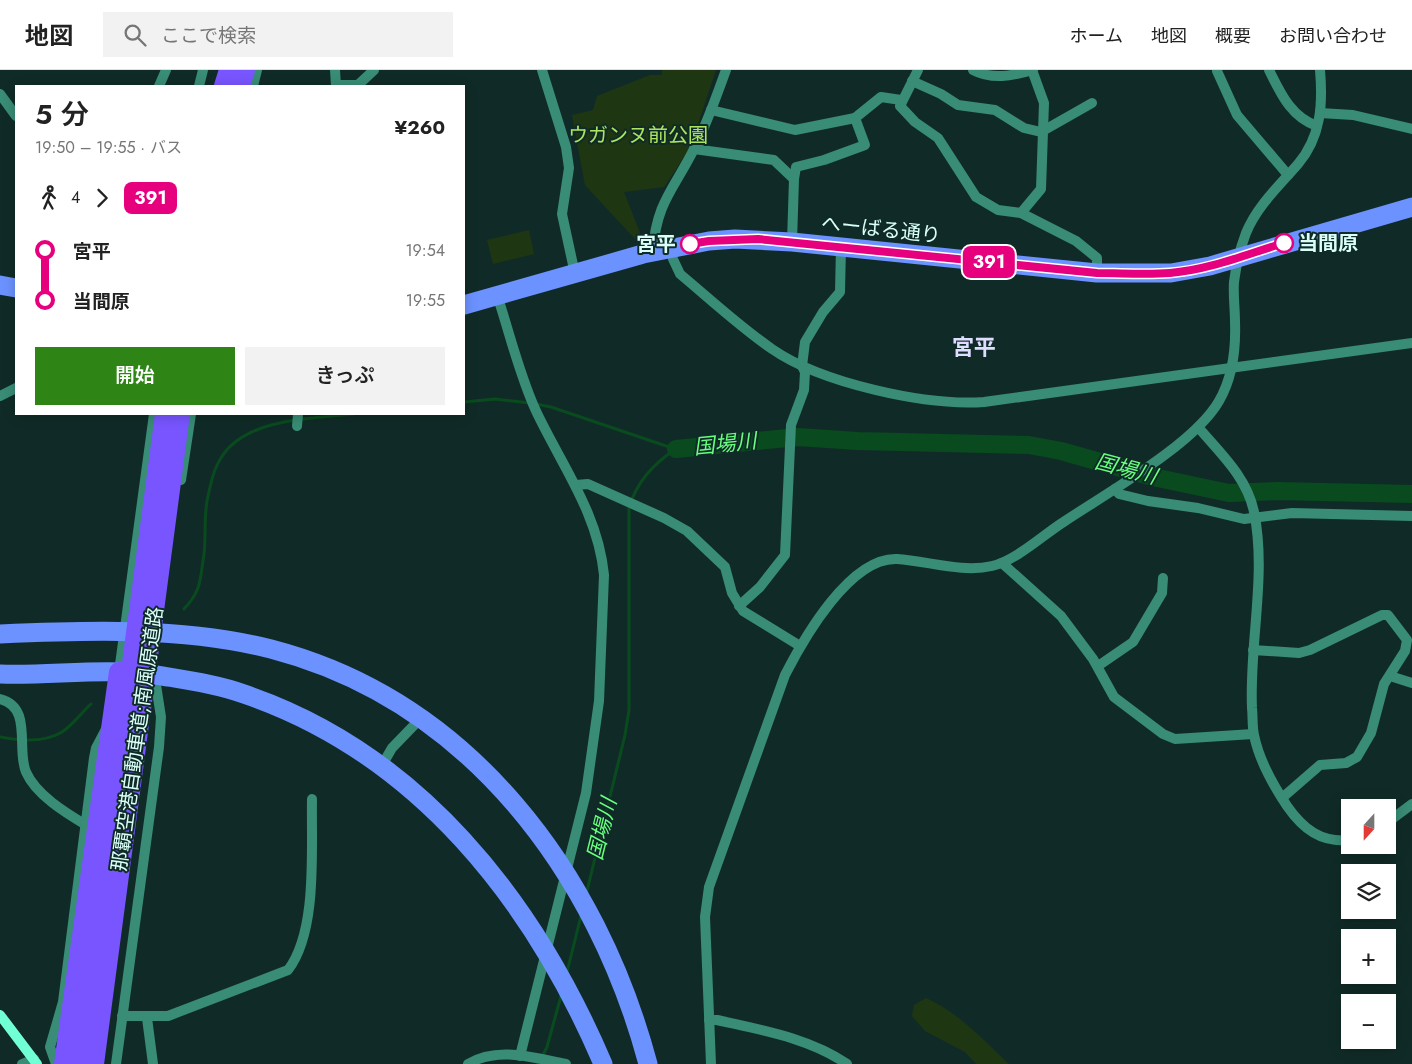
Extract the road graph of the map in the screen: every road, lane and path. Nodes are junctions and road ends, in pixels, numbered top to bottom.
1 (166, 70) edge
2 (203, 70) edge
3 (214, 70) edge
4 (229, 70) edge
5 (245, 70) edge
6 (258, 70) edge
7 (335, 70) edge
8 (374, 70) edge
9 (542, 70) edge
10 (726, 70) edge
11 (918, 70) edge
12 (973, 70) edge
13 (1032, 70) edge
14 (1269, 70) edge
15 (1320, 70) edge
16 (1217, 71) edge
17 (912, 81) junction
18 (159, 85) edge
19 (199, 85) edge
20 (210, 85) edge
21 (224, 85) edge
22 (240, 85) edge
23 (253, 85) edge
24 (336, 85) edge
25 (358, 85) edge
26 (0, 94) edge
27 (901, 100) junction
28 (1092, 103) dead end
29 (711, 110) junction
30 (1320, 113) junction
31 (15, 115) edge
32 (855, 118) junction
33 (1317, 126) junction
34 (1412, 129) edge
35 (1041, 132) junction
36 (694, 149) junction
37 (1288, 175) junction
38 (794, 179) junction
39 (1412, 207) edge
40 (1022, 213) junction
41 (792, 242) junction
42 (841, 247) junction
43 (662, 249) junction
44 (1239, 257) junction
45 (1097, 273) junction
46 (575, 274) junction
47 (0, 285) edge
48 (15, 288) edge
49 (498, 295) junction
50 (465, 305) edge
51 (1412, 343) edge
52 (802, 366) junction
53 (1232, 369) junction
54 (15, 388) edge
55 (0, 396) edge
56 (154, 415) edge
57 (165, 415) edge
58 (180, 415) edge
59 (191, 415) edge
60 (1198, 427) junction
61 (576, 485) junction
62 (1115, 489) junction
63 (1412, 516) edge
64 (1256, 519) junction
65 (1002, 563) junction
66 (1163, 578) dead end
67 (739, 606) junction
68 (124, 632) junction
69 (159, 632) junction
70 (0, 634) edge
71 (800, 646) junction
72 (1253, 650) junction
73 (1408, 652) edge
74 (1098, 666) junction
75 (0, 674) edge
76 (154, 674) junction
77 (1390, 676) junction
78 (118, 679) junction
79 (1412, 683) edge
80 (0, 699) edge
81 (420, 719) junction
82 (1254, 734) junction
83 (381, 767) junction
84 (1282, 798) junction
85 (312, 799) dead end
86 (1412, 804) edge
87 (1396, 816) edge
88 (86, 825) junction
89 (1341, 840) edge
90 (566, 873) junction
91 (546, 953) junction
92 (0, 1015) edge
93 (122, 1016) junction
94 (147, 1018) junction
95 (709, 1020) junction
96 (524, 1057) junction
97 (105, 1061) edge
98 (35, 1062) edge
99 (66, 1062) edge
100 (22, 1064) edge
101 (153, 1064) edge
102 (468, 1064) edge
103 (566, 1064) edge
104 (603, 1064) edge
105 (648, 1064) edge
106 (711, 1064) edge
107 (847, 1064) edge

1 - 18 street
2 - 19 street
3 - 20 highway
4 - 21 highway
5 - 22 highway
6 - 23 street
7 - 24 street
8 - 25 street
9 - 46 street
10 - 29 street
11 - 17 street
12 - 13 street
13 - 35 street
14 - 33 street
15 - 30 street
16 - 37 street
17 - 27 street
17 - 35 street
26 - 31 street
27 - 32 street
27 - 40 street
28 - 35 street
29 - 32 street
29 - 36 street
30 - 33 street
30 - 34 street
32 - 38 street
33 - 37 street
35 - 40 street
36 - 38 street
36 - 43 street
37 - 44 street
38 - 41 street
39 - 44 highway, へーばる通り
40 - 45 street
41 - 42 highway, へーばる通り
41 - 43 highway, へーばる通り
42 - 45 highway, へーばる通り
42 - 52 street
43 - 46 highway, へーばる通り
43 - 52 street
44 - 45 highway, へーばる通り
44 - 53 street
46 - 49 highway, へーばる通り
47 - 48 highway
49 - 50 highway, へーばる通り
49 - 61 street
51 - 53 street
52 - 53 street
52 - 67 street
53 - 60 street
54 - 55 street
56 - 68 street
57 - 99 highway, 那覇空港自動車道;南風原道路, bridge
58 - 97 highway, 那覇空港自動車道;南風原道路, bridge
59 - 69 street
60 - 62 street
60 - 64 street
61 - 67 street
61 - 90 street
62 - 64 street
62 - 65 street
63 - 64 street
64 - 72 street
65 - 71 street
65 - 74 street
66 - 74 street
67 - 71 street
68 - 69 highway
68 - 70 highway
68 - 78 street
69 - 76 street
69 - 81 highway
71 - 95 street
72 - 73 street
72 - 82 street
73 - 77 street
74 - 82 street
75 - 78 highway
76 - 78 highway
76 - 83 highway
76 - 93 street
76 - 97 highway
77 - 79 street
77 - 84 street
78 - 88 street
78 - 99 highway
80 - 88 street
81 - 83 street
81 - 90 highway
82 - 84 street
83 - 91 highway
84 - 89 street
85 - 94 street
86 - 87 street
88 - 99 street
90 - 91 street
90 - 105 highway
91 - 96 street
91 - 104 highway
92 - 98 main road
93 - 94 street
93 - 97 street
94 - 101 street
95 - 106 street
95 - 107 street
96 - 102 street
96 - 103 street
98 - 100 street

